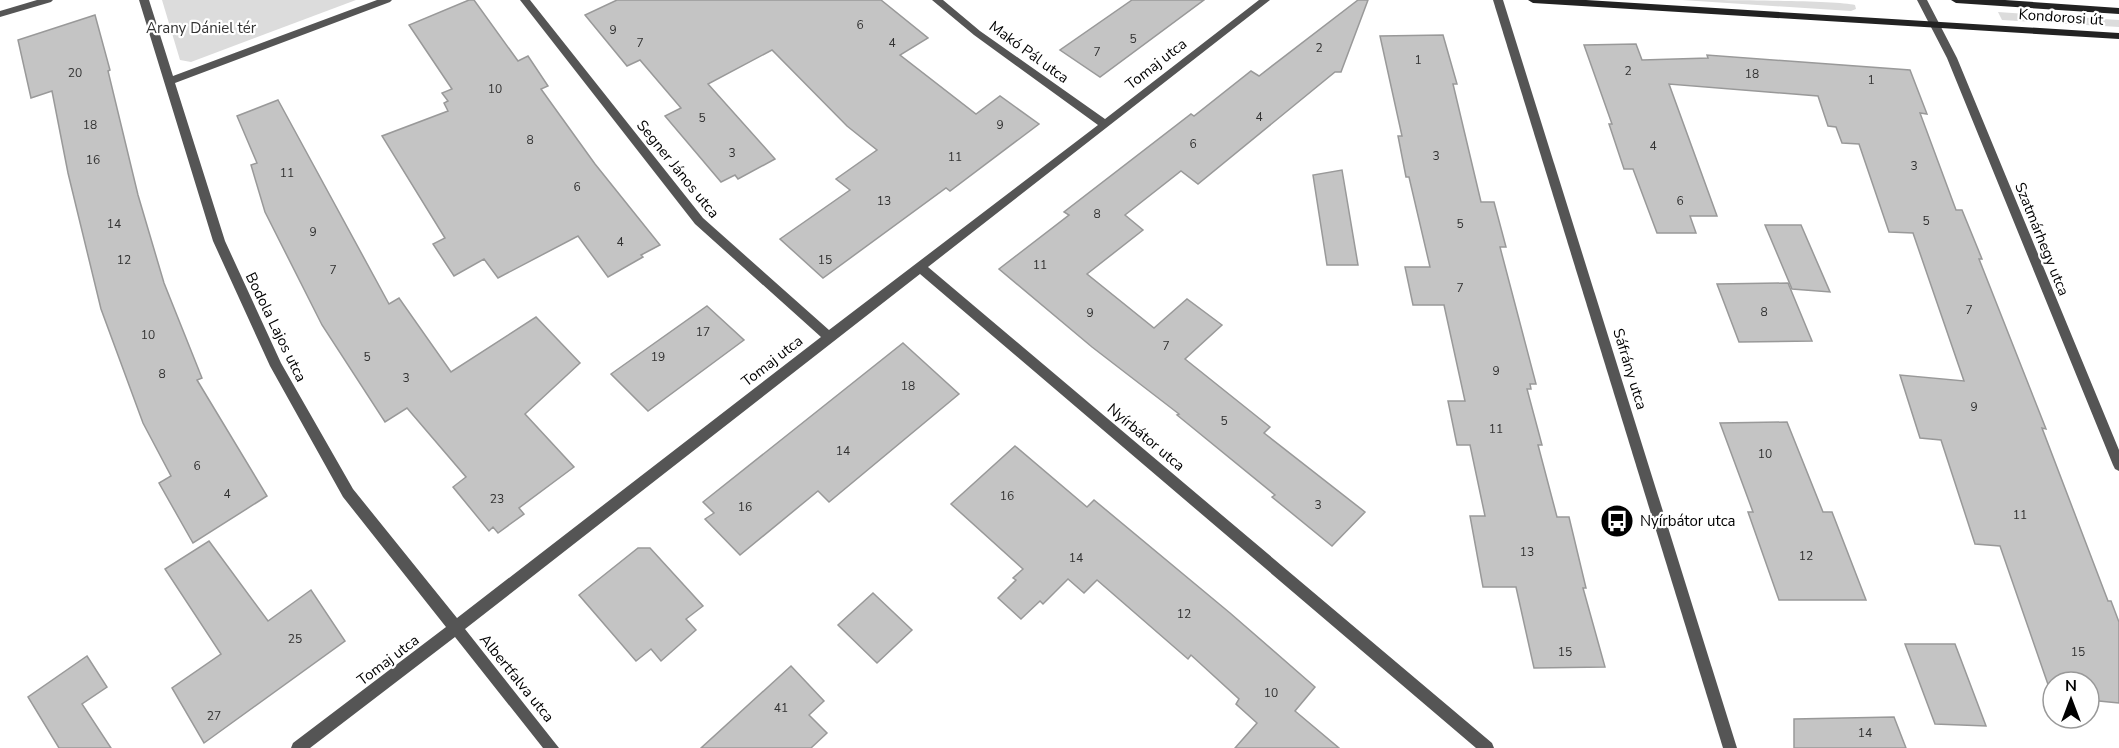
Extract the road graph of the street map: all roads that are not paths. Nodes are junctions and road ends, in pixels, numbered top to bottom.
1 (48, 0) edge
2 (144, 0) edge
3 (387, 0) edge
4 (525, 0) edge
5 (937, 0) edge
6 (1265, 0) edge
7 (1498, 0) edge
8 (1533, 0) edge
9 (1922, 0) edge
10 (1956, 0) edge
11 (2119, 11) edge
12 (0, 14) edge
13 (1935, 24) junction
14 (2119, 36) edge
15 (168, 82) junction
16 (1105, 125) junction
17 (921, 268) junction
18 (829, 337) junction
19 (2119, 465) edge
20 (456, 630) junction
21 (298, 748) edge
22 (552, 748) edge
23 (1487, 748) edge
24 (1730, 748) edge

1 - 12 street
2 - 15 street, Bodola Lajos utca
3 - 15 street
4 - 18 street, Segner János utca
5 - 16 street, Makó Pál utca
6 - 16 street, Tomaj utca
7 - 24 street, Sáfrány utca
8 - 13 street, Kondorosi út
9 - 13 street, Szatmárhegy utca
10 - 11 street, Kondorosi út
13 - 14 street, Kondorosi út
13 - 19 street, Szatmárhegy utca
15 - 20 street, Bodola Lajos utca
16 - 17 street, Tomaj utca
17 - 18 street, Tomaj utca
17 - 23 street, Nyírbátor utca
18 - 20 street, Tomaj utca
20 - 21 street, Tomaj utca
20 - 22 street, Albertfalva utca

